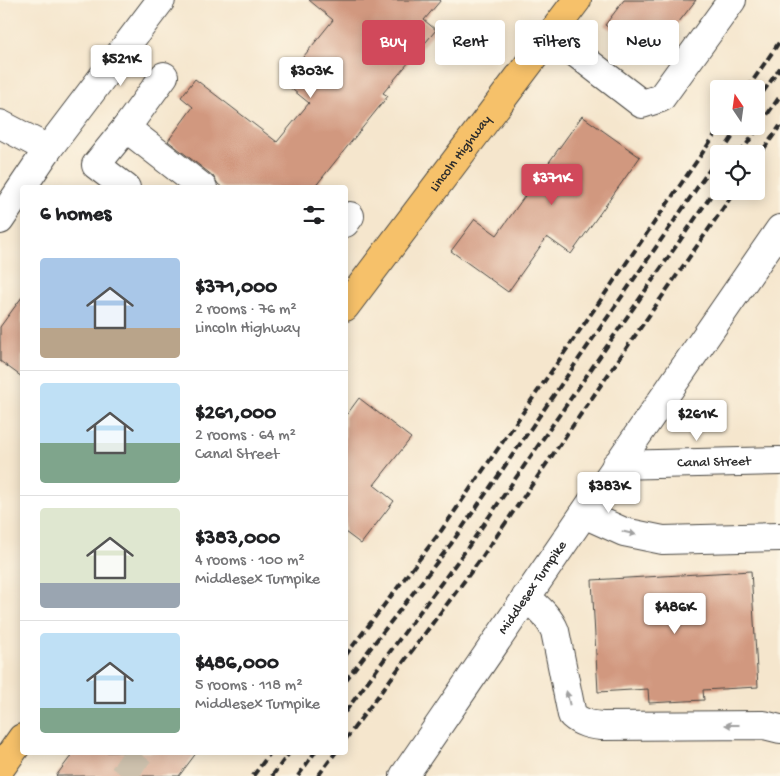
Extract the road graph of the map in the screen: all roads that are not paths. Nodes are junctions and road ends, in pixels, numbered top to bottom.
1 (161, 0) edge
2 (577, 0) edge
3 (732, 0) edge
4 (562, 20) edge
5 (527, 65) edge
6 (591, 65) edge
7 (164, 76) dead end
8 (0, 124) edge
9 (126, 128) junction
10 (48, 149) junction
11 (24, 185) edge
12 (122, 185) edge
13 (199, 185) edge
14 (20, 190) edge
15 (0, 220) edge
16 (780, 229) edge
17 (348, 301) edge
18 (780, 461) edge
19 (616, 465) junction
20 (584, 514) junction
21 (780, 537) edge
22 (526, 597) junction
23 (780, 729) edge
24 (20, 741) edge
25 (0, 769) edge
26 (404, 776) edge

1 - 10 street
2 - 4 main road, Lincoln Highway
3 - 6 street
5 - 17 main road, Lincoln Highway
7 - 9 street
8 - 10 street
9 - 12 street
9 - 13 street
10 - 11 street
14 - 15 street
16 - 19 street, Middlesex Turnpike
18 - 19 street, Canal Street
19 - 20 street, Middlesex Turnpike
20 -> 21 street
20 - 22 street, Middlesex Turnpike
23 -> 22 street
22 - 26 street, Middlesex Turnpike
24 - 25 main road

